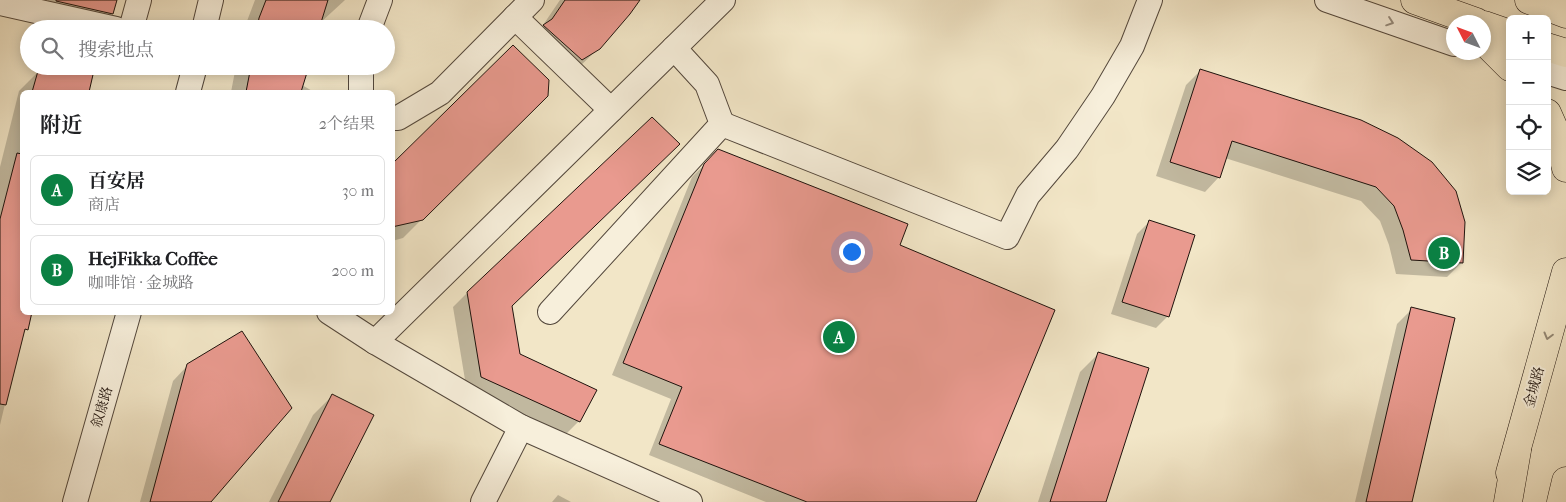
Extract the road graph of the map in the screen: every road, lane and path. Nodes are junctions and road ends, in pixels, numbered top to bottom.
1 (138, 0) edge
2 (211, 0) edge
3 (380, 0) edge
4 (532, 0) edge
5 (723, 0) edge
6 (1150, 0) edge
7 (1327, 0) edge
8 (1415, 0) edge
9 (1528, 0) edge
10 (0, 3) edge
11 (1566, 14) edge
12 (1453, 15) edge
13 (515, 17) junction
14 (76, 20) edge
15 (133, 20) edge
16 (206, 20) edge
17 (372, 20) edge
18 (1491, 38) edge
19 (1446, 41) edge
20 (674, 48) junction
21 (1551, 48) edge
22 (1499, 52) edge
23 (1566, 53) edge
24 (1551, 73) edge
25 (193, 75) edge
26 (361, 75) edge
27 (1566, 78) edge
28 (189, 90) edge
29 (361, 90) edge
30 (611, 110) junction
31 (395, 118) edge
32 (1551, 123) edge
33 (722, 124) junction
34 (1566, 168) edge
35 (1566, 272) edge
36 (550, 312) dead end
37 (128, 315) edge
38 (334, 315) edge
39 (375, 342) junction
40 (521, 427) junction
41 (1517, 450) junction
42 (1566, 481) edge
43 (75, 502) edge
44 (483, 502) edge
45 (690, 502) edge
46 (1502, 502) edge
47 (1508, 502) edge
48 (1561, 502) edge

1 - 15 street
2 - 16 street
3 - 17 street
4 - 13 street
5 - 20 street
6 - 33 street
7 -> 19 street
8 - 12 main road
9 - 11 main road
10 - 14 street
13 - 30 street
13 - 31 street
18 - 22 main road
20 - 30 street
20 - 33 street
21 - 23 main road
24 - 27 street
25 - 28 street
26 - 29 street
30 - 39 street
32 - 34 main road
33 - 36 street
35 -> 41 main road, 金城路
37 - 43 street, 叙康路
38 - 39 street
39 - 40 street
40 - 44 street
40 - 45 street
41 - 46 main road, 金城路
41 - 47 main road
42 - 48 main road

